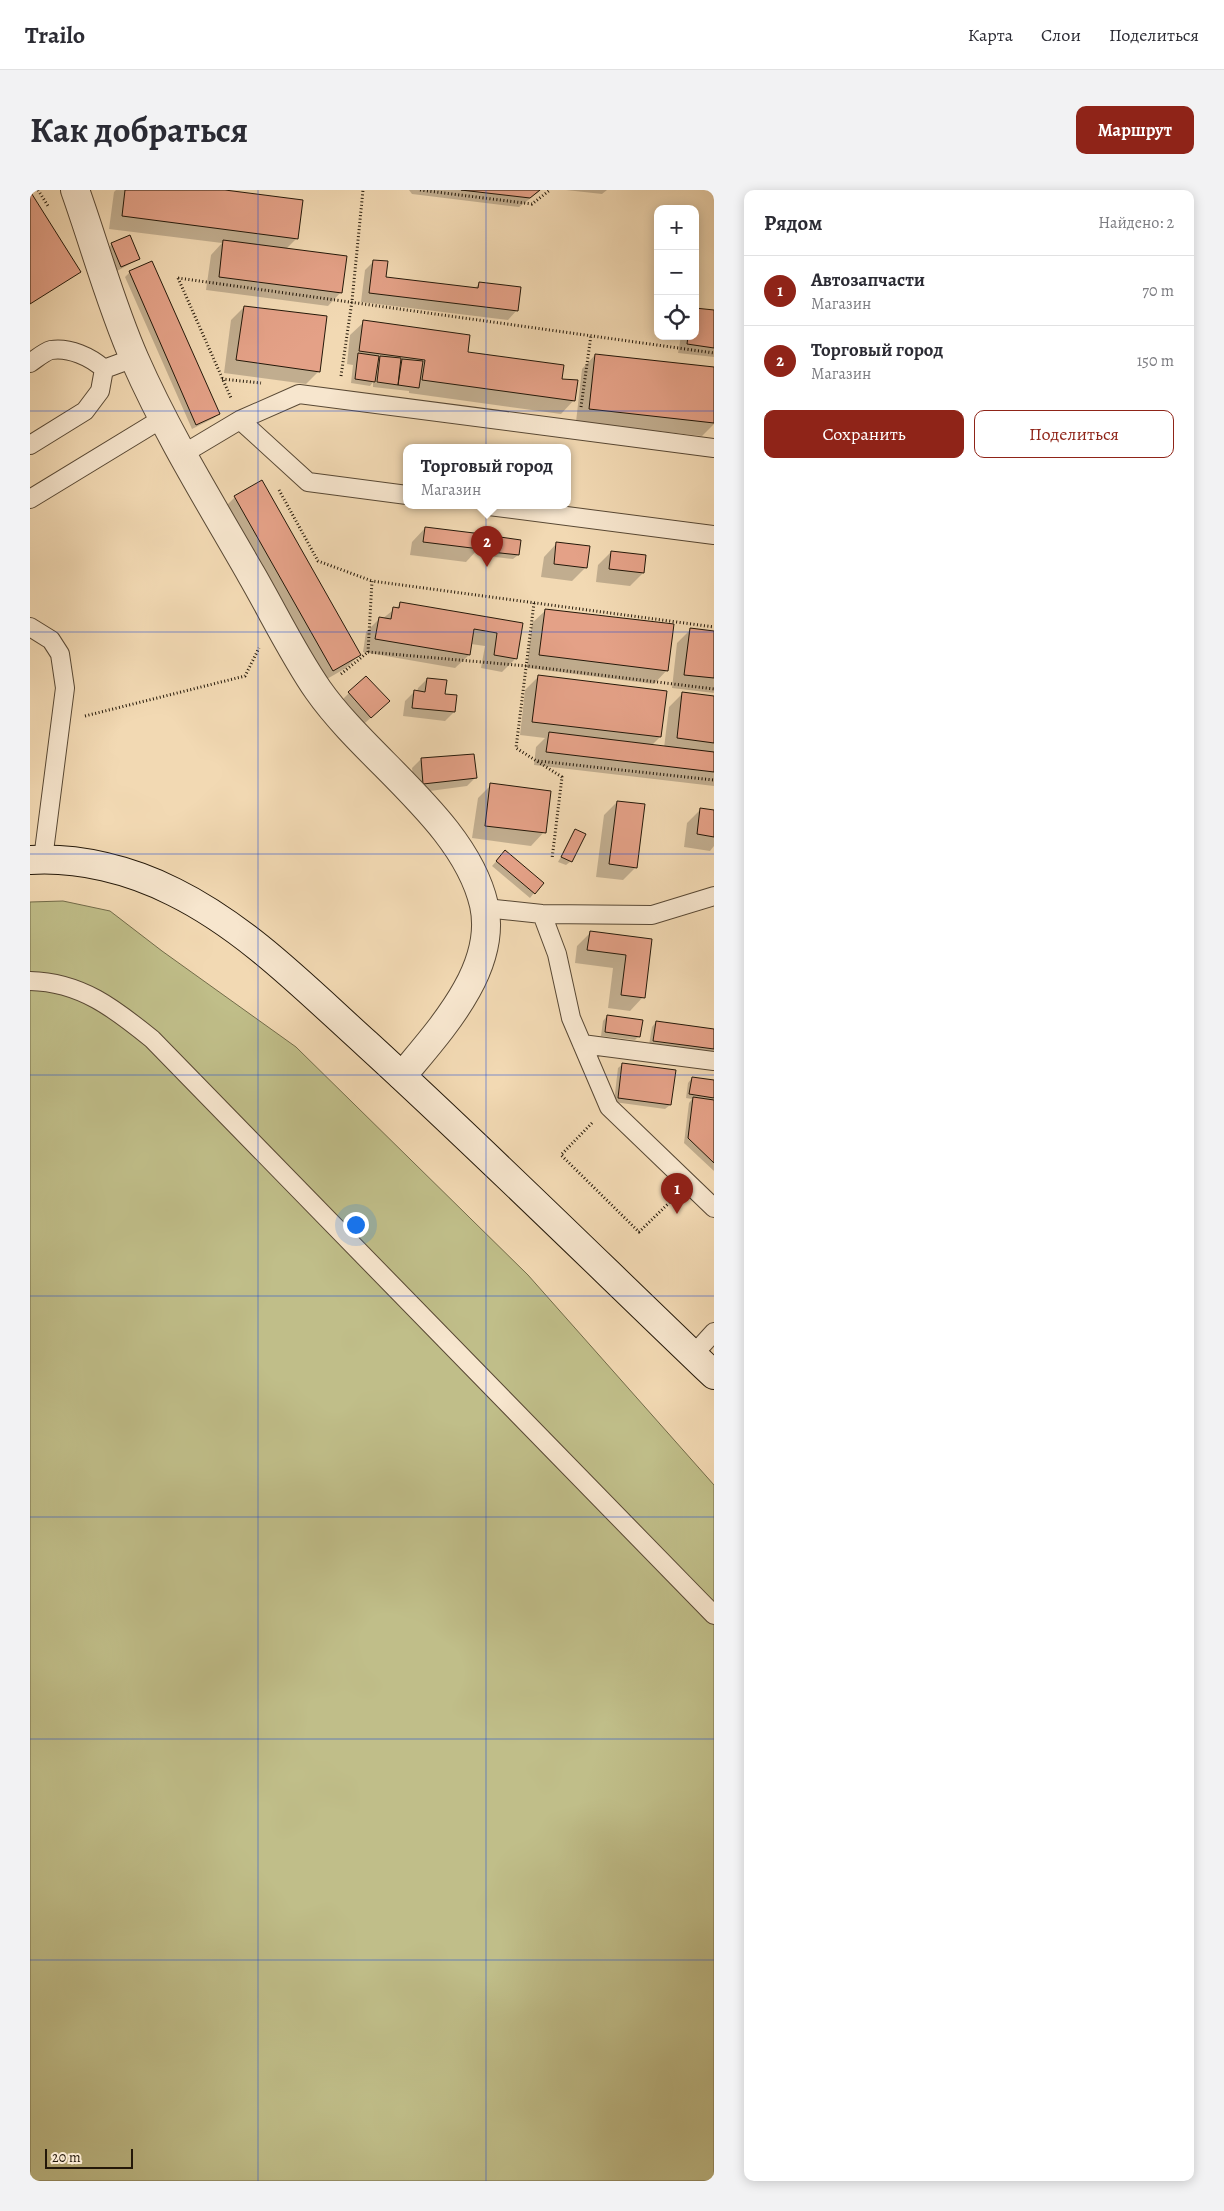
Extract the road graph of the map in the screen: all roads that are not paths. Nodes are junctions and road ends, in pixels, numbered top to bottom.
1 (75, 190) edge
2 (134, 358) junction
3 (30, 363) edge
4 (104, 369) junction
5 (163, 418) junction
6 (240, 420) junction
7 (30, 445) edge
8 (714, 448) edge
9 (184, 454) junction
10 (403, 494) edge
11 (30, 499) edge
12 (512, 509) edge
13 (714, 536) edge
14 (30, 627) edge
15 (36, 860) edge
16 (714, 896) edge
17 (484, 908) junction
18 (542, 914) junction
19 (30, 981) edge
20 (582, 1044) junction
21 (714, 1061) edge
22 (402, 1076) junction
23 (714, 1208) edge
24 (714, 1332) edge
25 (693, 1355) junction
26 (714, 1375) edge
27 (714, 1615) edge

1 - 2 street
2 - 4 lane
2 - 5 street
3 - 4 lane
4 - 7 lane
5 - 9 street
5 - 11 lane
6 - 8 lane
6 - 9 lane
6 - 10 lane
9 - 17 street
12 - 13 lane
14 - 15 lane
15 - 22 street
16 - 18 lane
17 - 18 lane
17 - 22 street
18 - 20 lane
19 - 27 lane
20 - 21 lane
20 - 23 lane
22 - 25 street
24 - 25 lane
25 - 26 street

